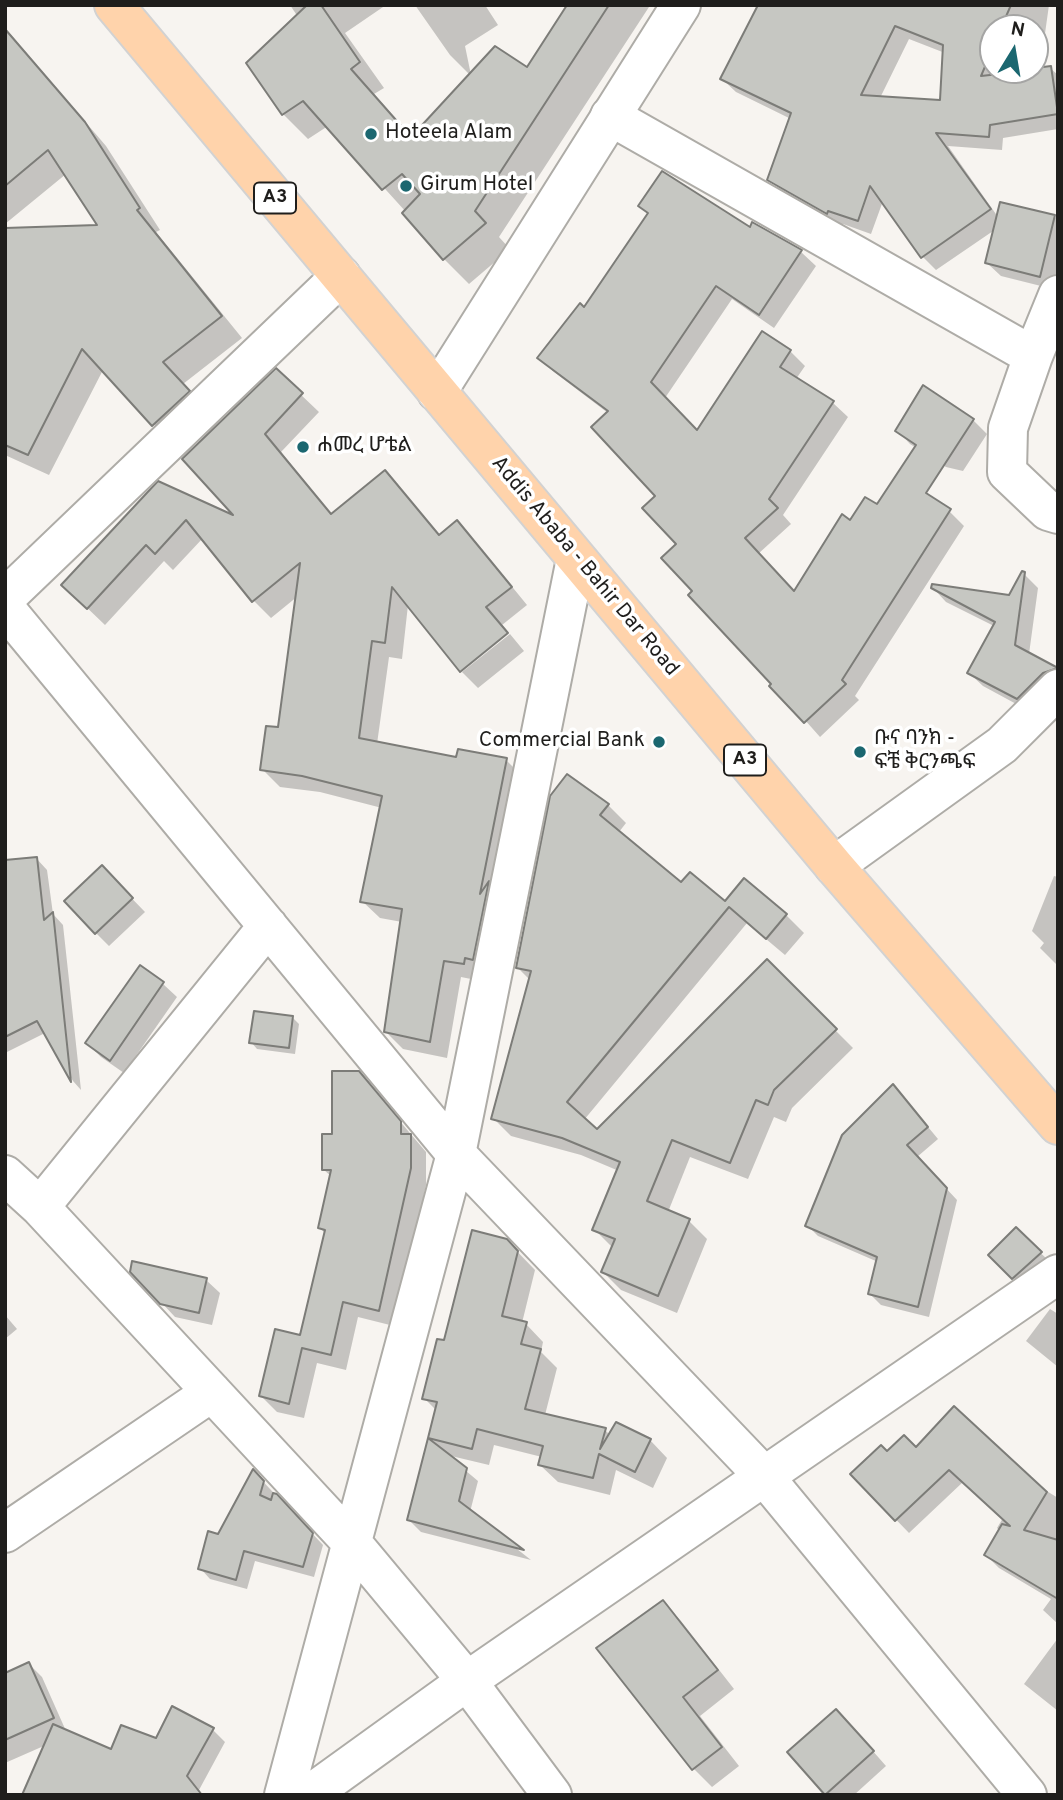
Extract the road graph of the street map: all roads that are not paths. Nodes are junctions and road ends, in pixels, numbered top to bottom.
1 (114, 5) edge
2 (681, 5) edge
3 (610, 116) junction
4 (341, 276) junction
5 (1058, 295) edge
6 (1033, 356) junction
7 (437, 392) junction
8 (1058, 514) edge
9 (576, 559) junction
10 (5, 598) edge
11 (5, 608) edge
12 (1058, 689) edge
13 (834, 866) junction
14 (268, 926) junction
15 (1058, 1125) edge
16 (456, 1154) junction
17 (5, 1175) edge
18 (40, 1207) junction
19 (1058, 1274) edge
20 (212, 1392) junction
21 (764, 1475) junction
22 (5, 1533) edge
23 (352, 1543) junction
24 (467, 1681) junction
25 (284, 1795) edge
26 (309, 1795) edge
27 (552, 1795) edge
28 (1027, 1795) edge

1 - 4 highway, Addis Ababa - Bahir Dar Road / A3
2 - 3 street
3 - 6 street
3 - 7 street
4 - 7 highway, Addis Ababa - Bahir Dar Road / A3
4 - 10 street
5 - 6 street
6 - 8 street
7 - 9 highway, Addis Ababa - Bahir Dar Road / A3
9 - 13 highway, Addis Ababa - Bahir Dar Road / A3
9 - 16 street
11 - 14 street
12 - 13 street
13 - 15 highway, Addis Ababa - Bahir Dar Road / A3
14 - 16 street
14 - 18 street
16 - 21 street
16 - 23 street
17 - 18 street
18 - 20 street
19 - 21 street
20 - 22 street
20 - 23 street
21 - 24 street
21 - 28 street
23 - 24 street
23 - 25 street
24 - 26 street
24 - 27 street

